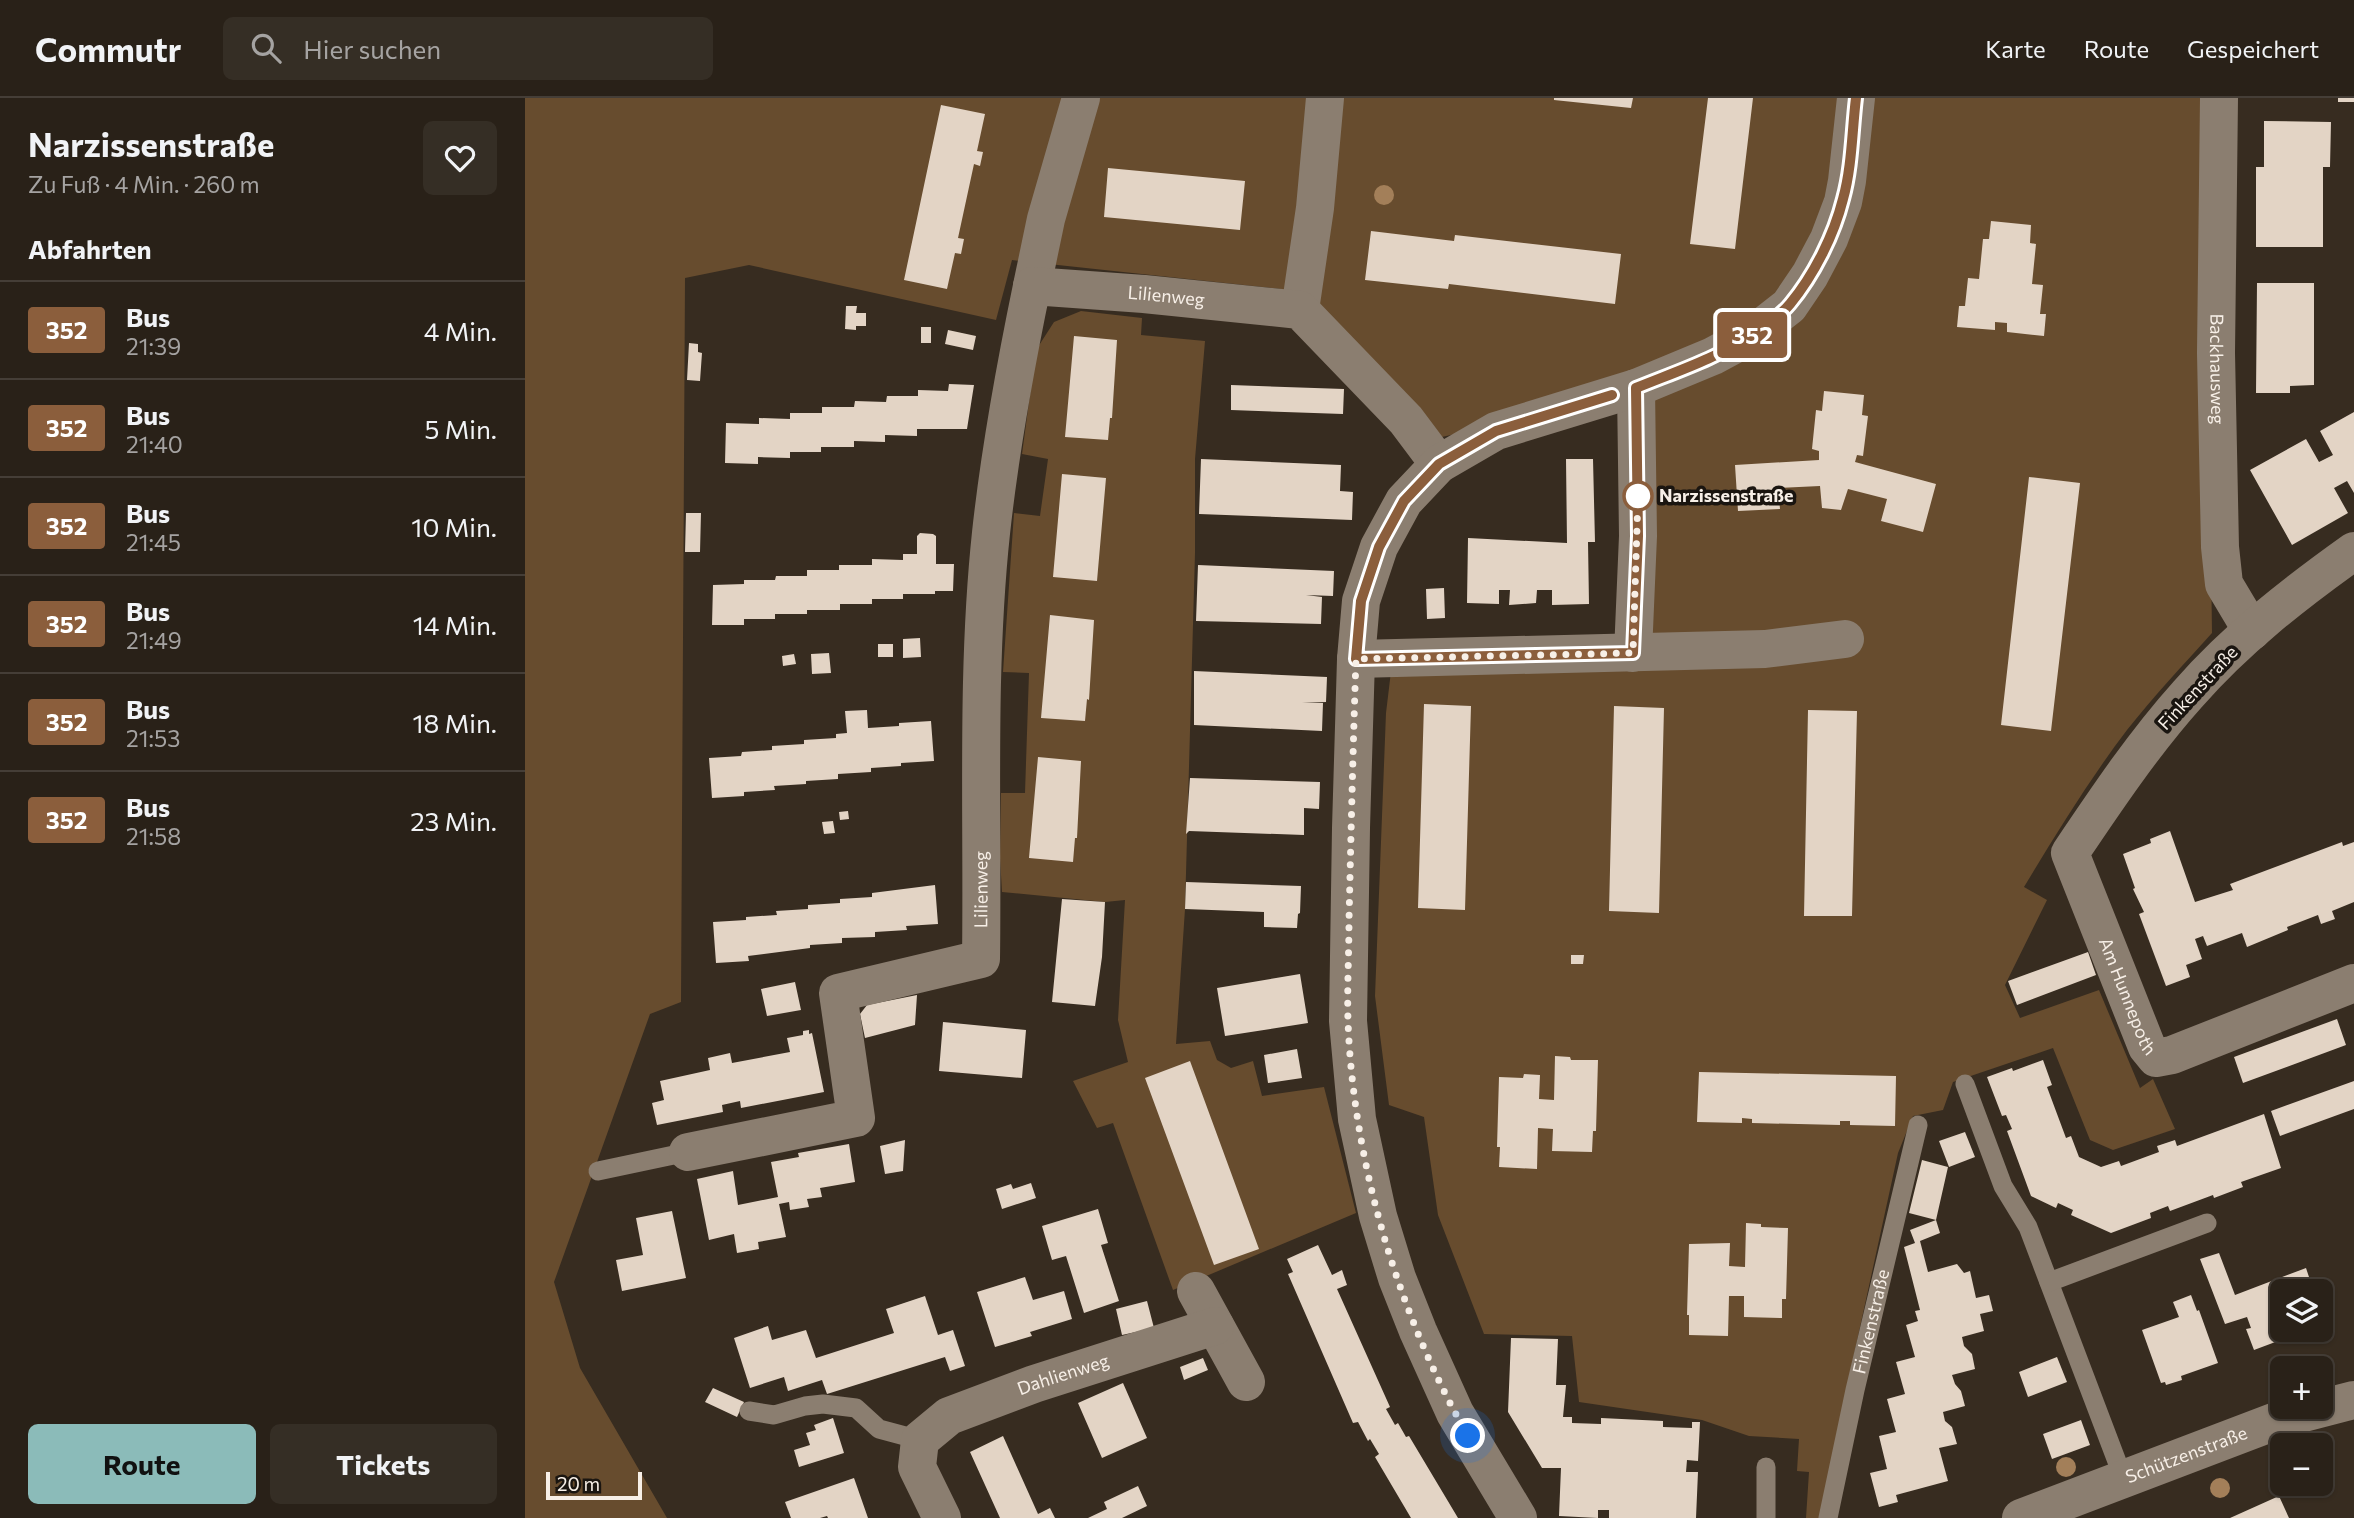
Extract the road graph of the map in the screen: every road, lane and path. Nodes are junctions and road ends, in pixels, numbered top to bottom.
1 (1081, 98) edge
2 (1325, 98) edge
3 (1856, 98) edge
4 (2219, 98) edge
5 (1032, 286) junction
6 (1300, 310) junction
7 (1636, 388) junction
8 (1439, 464) junction
9 (2354, 551) edge
10 (2252, 631) junction
11 (1845, 639) dead end
12 (1633, 653) junction
13 (1356, 659) junction
14 (2070, 853) joint
15 (2354, 984) edge
16 (1965, 1084) dead end
17 (1918, 1125) dead end
18 (688, 1152) joint
19 (598, 1171) dead end
20 (2207, 1223) dead end
21 (2049, 1282) junction
22 (1196, 1291) dead end
23 (1215, 1326) junction
24 (1246, 1382) dead end
25 (2354, 1400) edge
26 (750, 1411) dead end
27 (920, 1440) junction
28 (1766, 1467) dead end
29 (2123, 1480) junction
30 (942, 1518) edge
31 (1518, 1518) edge
32 (1766, 1518) edge
33 (1828, 1518) edge
34 (2021, 1518) edge

1 - 5 street, Lilienweg
2 - 6 street
3 - 7 street
4 - 10 street, Backhausweg
5 - 6 street, Lilienweg
5 - 18 street, Lilienweg
6 - 8 street
7 - 8 street
7 - 12 street
8 - 13 street
9 - 10 street, Finkenstraße
10 - 14 street, Finkenstraße
11 - 12 street
12 - 13 street
13 - 31 street
14 - 15 street, Am Hunnepoth
16 - 21 lane
17 - 33 lane, Finkenstraße
18 - 19 lane, Lilienweg
20 - 21 lane
21 - 29 lane
22 - 23 street
23 - 24 street
23 - 27 street, Dahlienweg
25 - 29 street, Schützenstraße
26 - 27 lane
27 - 30 street
28 - 32 lane
29 - 34 street, Schützenstraße

